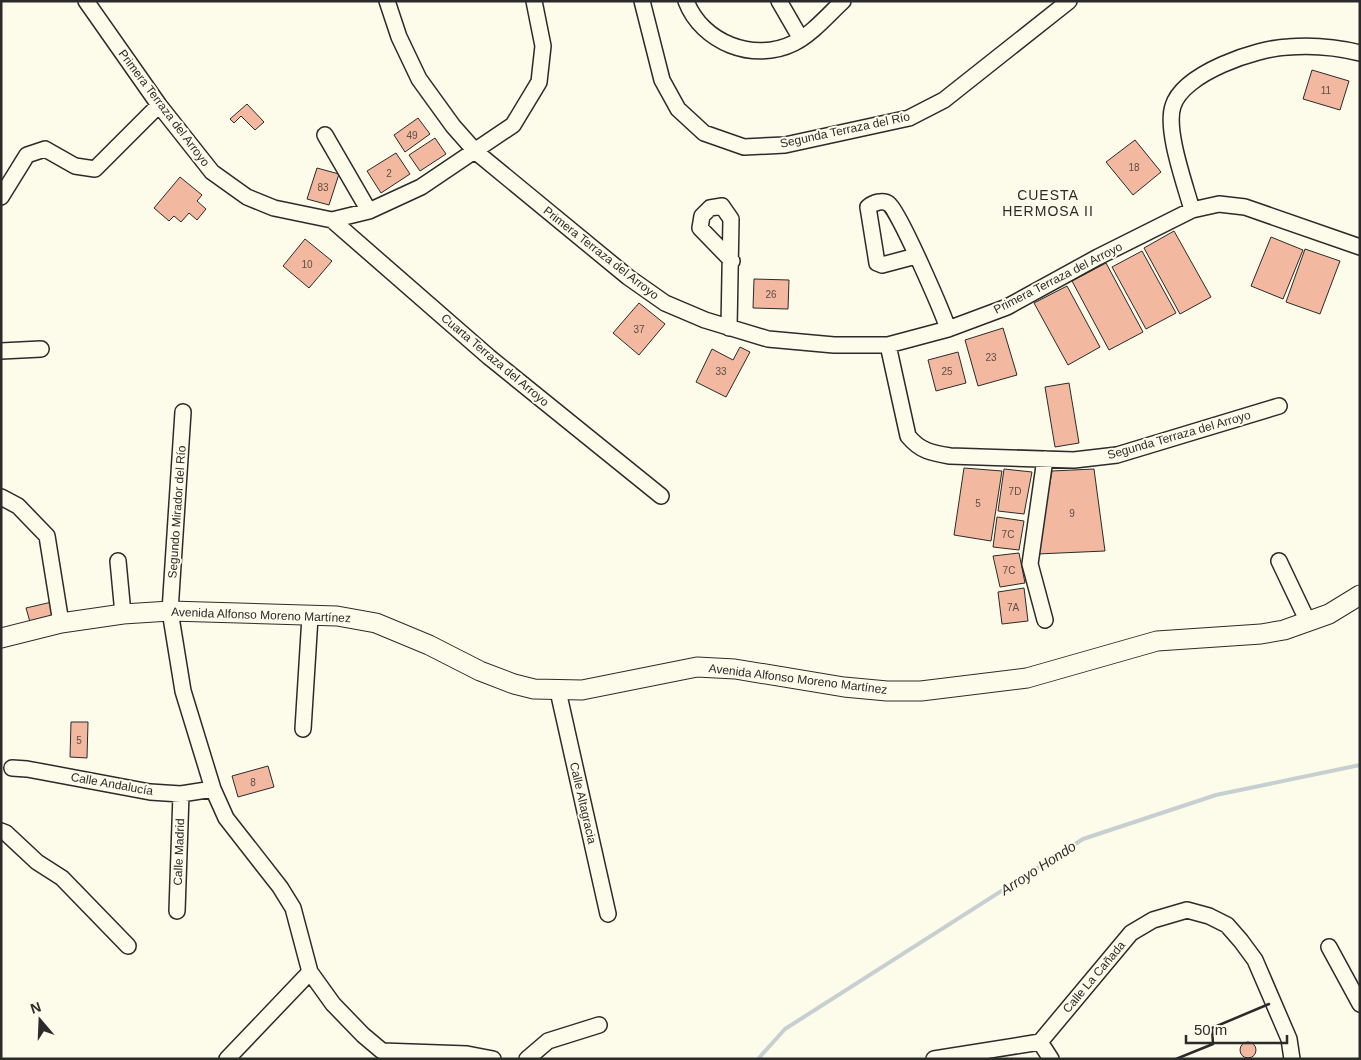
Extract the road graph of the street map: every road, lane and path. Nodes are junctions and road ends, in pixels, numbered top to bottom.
1 (86, 1) edge
2 (387, 1) edge
3 (534, 1) edge
4 (642, 1) edge
5 (686, 1) edge
6 (779, 1) edge
7 (843, 1) edge
8 (1069, 1) edge
9 (801, 39) junction
10 (1360, 53) edge
11 (159, 105) junction
12 (325, 135) dead end
13 (476, 152) junction
14 (1, 197) edge
15 (1192, 210) junction
16 (369, 211) junction
17 (332, 220) junction
18 (1360, 247) edge
19 (916, 256) dead end
20 (732, 261) dead end
21 (729, 328) junction
22 (948, 329) junction
23 (888, 345) junction
24 (41, 349) dead end
25 (1, 352) edge
26 (1279, 406) dead end
27 (183, 412) dead end
28 (1046, 459) junction
29 (661, 496) dead end
30 (1, 497) edge
31 (118, 561) dead end
32 (1279, 561) dead end
33 (1360, 595) edge
34 (170, 611) junction
35 (123, 614) junction
36 (310, 617) junction
37 (1046, 620) dead end
38 (1308, 622) junction
39 (61, 623) junction
40 (1, 638) edge
41 (558, 691) junction
42 (304, 729) dead end
43 (12, 768) dead end
44 (213, 790) junction
45 (181, 794) junction
46 (1, 831) edge
47 (177, 911) dead end
48 (608, 914) dead end
49 (128, 946) dead end
50 (1329, 947) dead end
51 (310, 972) junction
52 (1360, 1004) edge
53 (599, 1025) dead end
54 (1040, 1042) junction
55 (380, 1055) edge
56 (227, 1059) edge
57 (492, 1059) edge
58 (527, 1059) edge
59 (934, 1059) edge
60 (1051, 1059) edge
61 (1292, 1059) edge

1 - 11 street, Primera Terraza del Arroyo
2 - 13 street, Primera Terraza del Arroyo
3 - 13 street
4 - 8 street, Segunda Terraza del Río
5 - 9 street
6 - 9 street
7 - 9 street
10 - 15 street
11 - 14 street
11 - 17 street, Primera Terraza del Arroyo
12 - 16 street
13 - 16 street, Primera Terraza del Arroyo
13 - 21 street, Primera Terraza del Arroyo
15 - 18 street, Primera Terraza del Arroyo
15 - 22 street, Primera Terraza del Arroyo
16 - 17 street, Primera Terraza del Arroyo
17 - 29 street, Cuarta Terraza del Arroyo
19 - 22 street
20 - 21 street
21 - 23 street, Primera Terraza del Arroyo
22 - 23 street, Primera Terraza del Arroyo
23 - 28 street, Segunda Terraza del Arroyo
24 - 25 street
26 - 28 street, Segunda Terraza del Arroyo
27 - 34 street, Segundo Mirador del Río
28 - 37 street
30 - 39 street
31 - 35 street
32 - 38 street
33 - 38 main road, Avenida Alfonso Moreno Martínez
34 - 35 main road, Avenida Alfonso Moreno Martínez
34 - 36 main road, Avenida Alfonso Moreno Martínez
34 - 44 street, Segundo Mirador del Río
35 - 39 main road, Avenida Alfonso Moreno Martínez
36 - 41 main road, Avenida Alfonso Moreno Martínez
36 - 42 street
38 - 41 main road, Avenida Alfonso Moreno Martínez
39 - 40 main road, Avenida Alfonso Moreno Martínez
41 - 48 street, Calle Altagracia
43 - 45 street, Calle Andalucía
44 - 45 street, Calle Andalucía
44 - 51 street, Segundo Mirador del Río
45 - 47 street, Calle Madrid
46 - 49 street
50 - 52 street
51 - 55 street
51 - 56 street
53 - 58 street
54 - 59 street
54 - 60 street
54 - 61 street, Calle La Cañada
55 - 57 street

